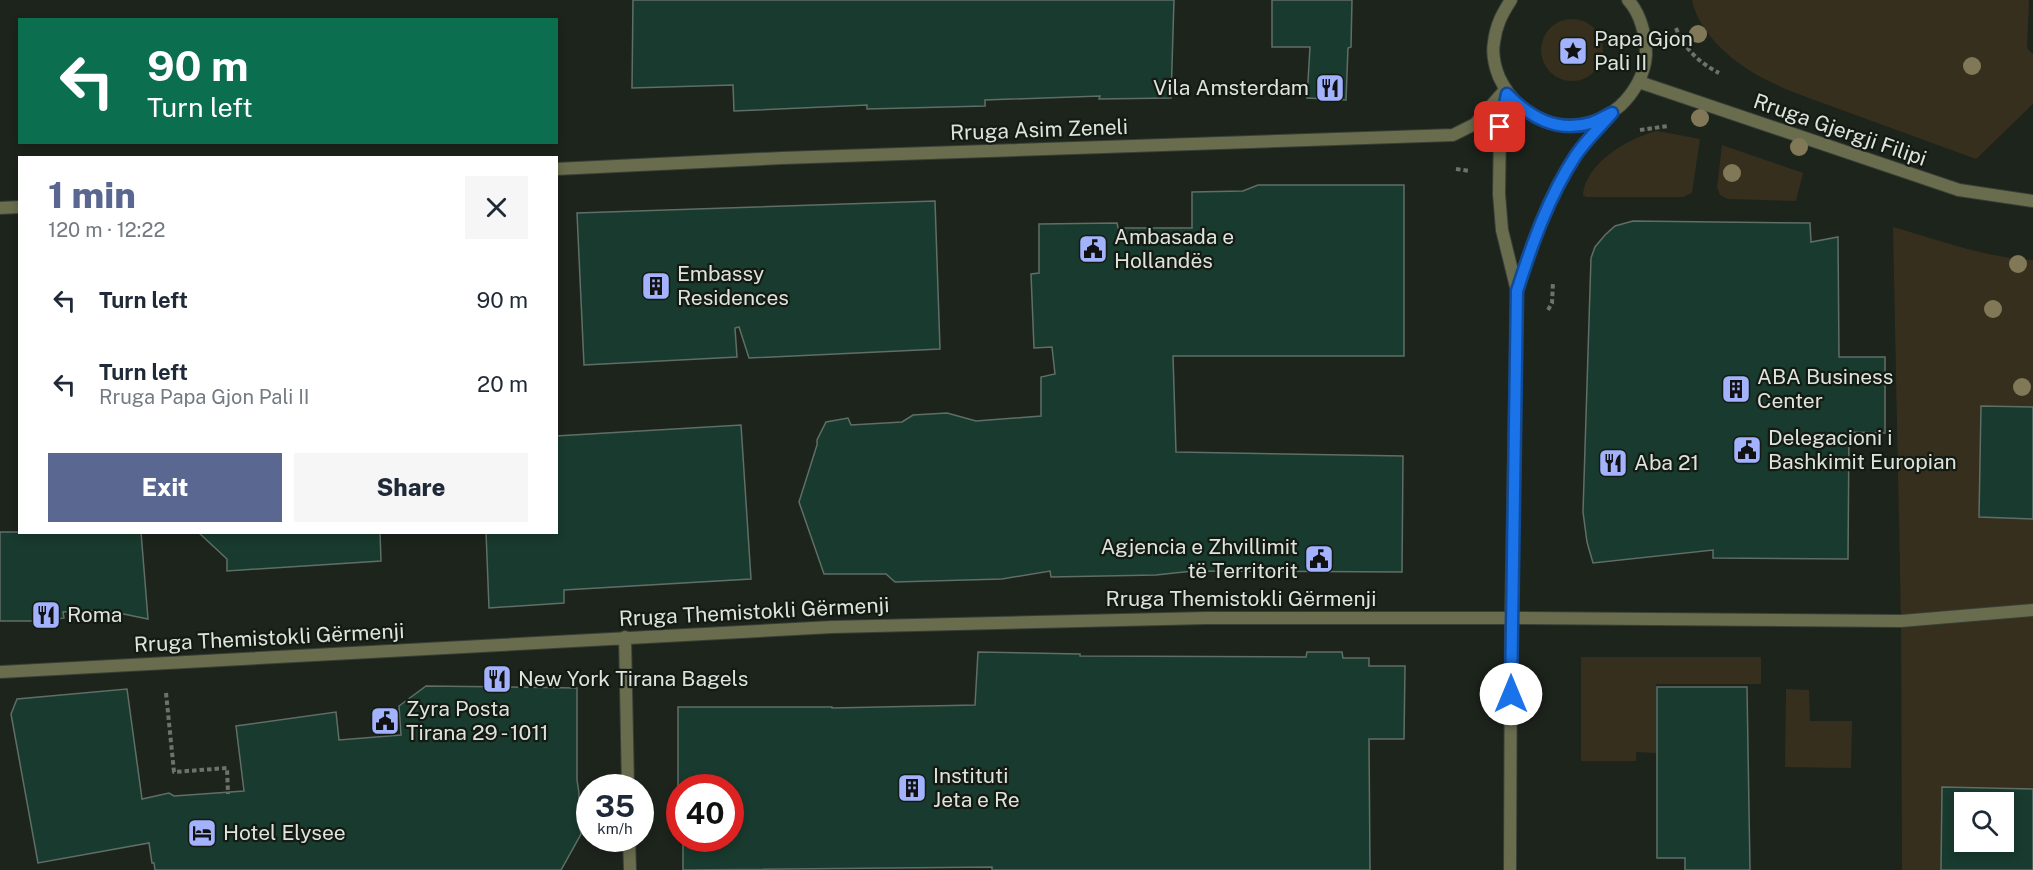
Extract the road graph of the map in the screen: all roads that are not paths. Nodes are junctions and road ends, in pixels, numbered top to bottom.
1 (1511, 0) edge
2 (1630, 1) edge
3 (1639, 82) junction
4 (1506, 92) junction
5 (1612, 113) junction
6 (558, 169) edge
7 (2033, 201) edge
8 (18, 207) edge
9 (0, 208) edge
10 (1517, 291) junction
11 (2033, 610) edge
12 (1511, 618) junction
13 (625, 637) junction
14 (0, 672) edge
15 (628, 774) edge
16 (629, 852) edge
17 (630, 870) edge
18 (1510, 870) edge

1 - 4 street
2 - 3 street
3 - 5 street
3 - 7 street, Rruga Gjergji Filipi
4 - 5 street
4 - 6 street, Rruga Asim Zeneli
4 - 10 street
5 - 10 street
8 - 9 street
10 - 12 street
11 - 12 street, Rruga Themistokli Gërmenji
12 - 13 street, Rruga Themistokli Gërmenji
12 - 18 street
13 - 14 street, Rruga Themistokli Gërmenji
13 - 15 street
16 - 17 street

